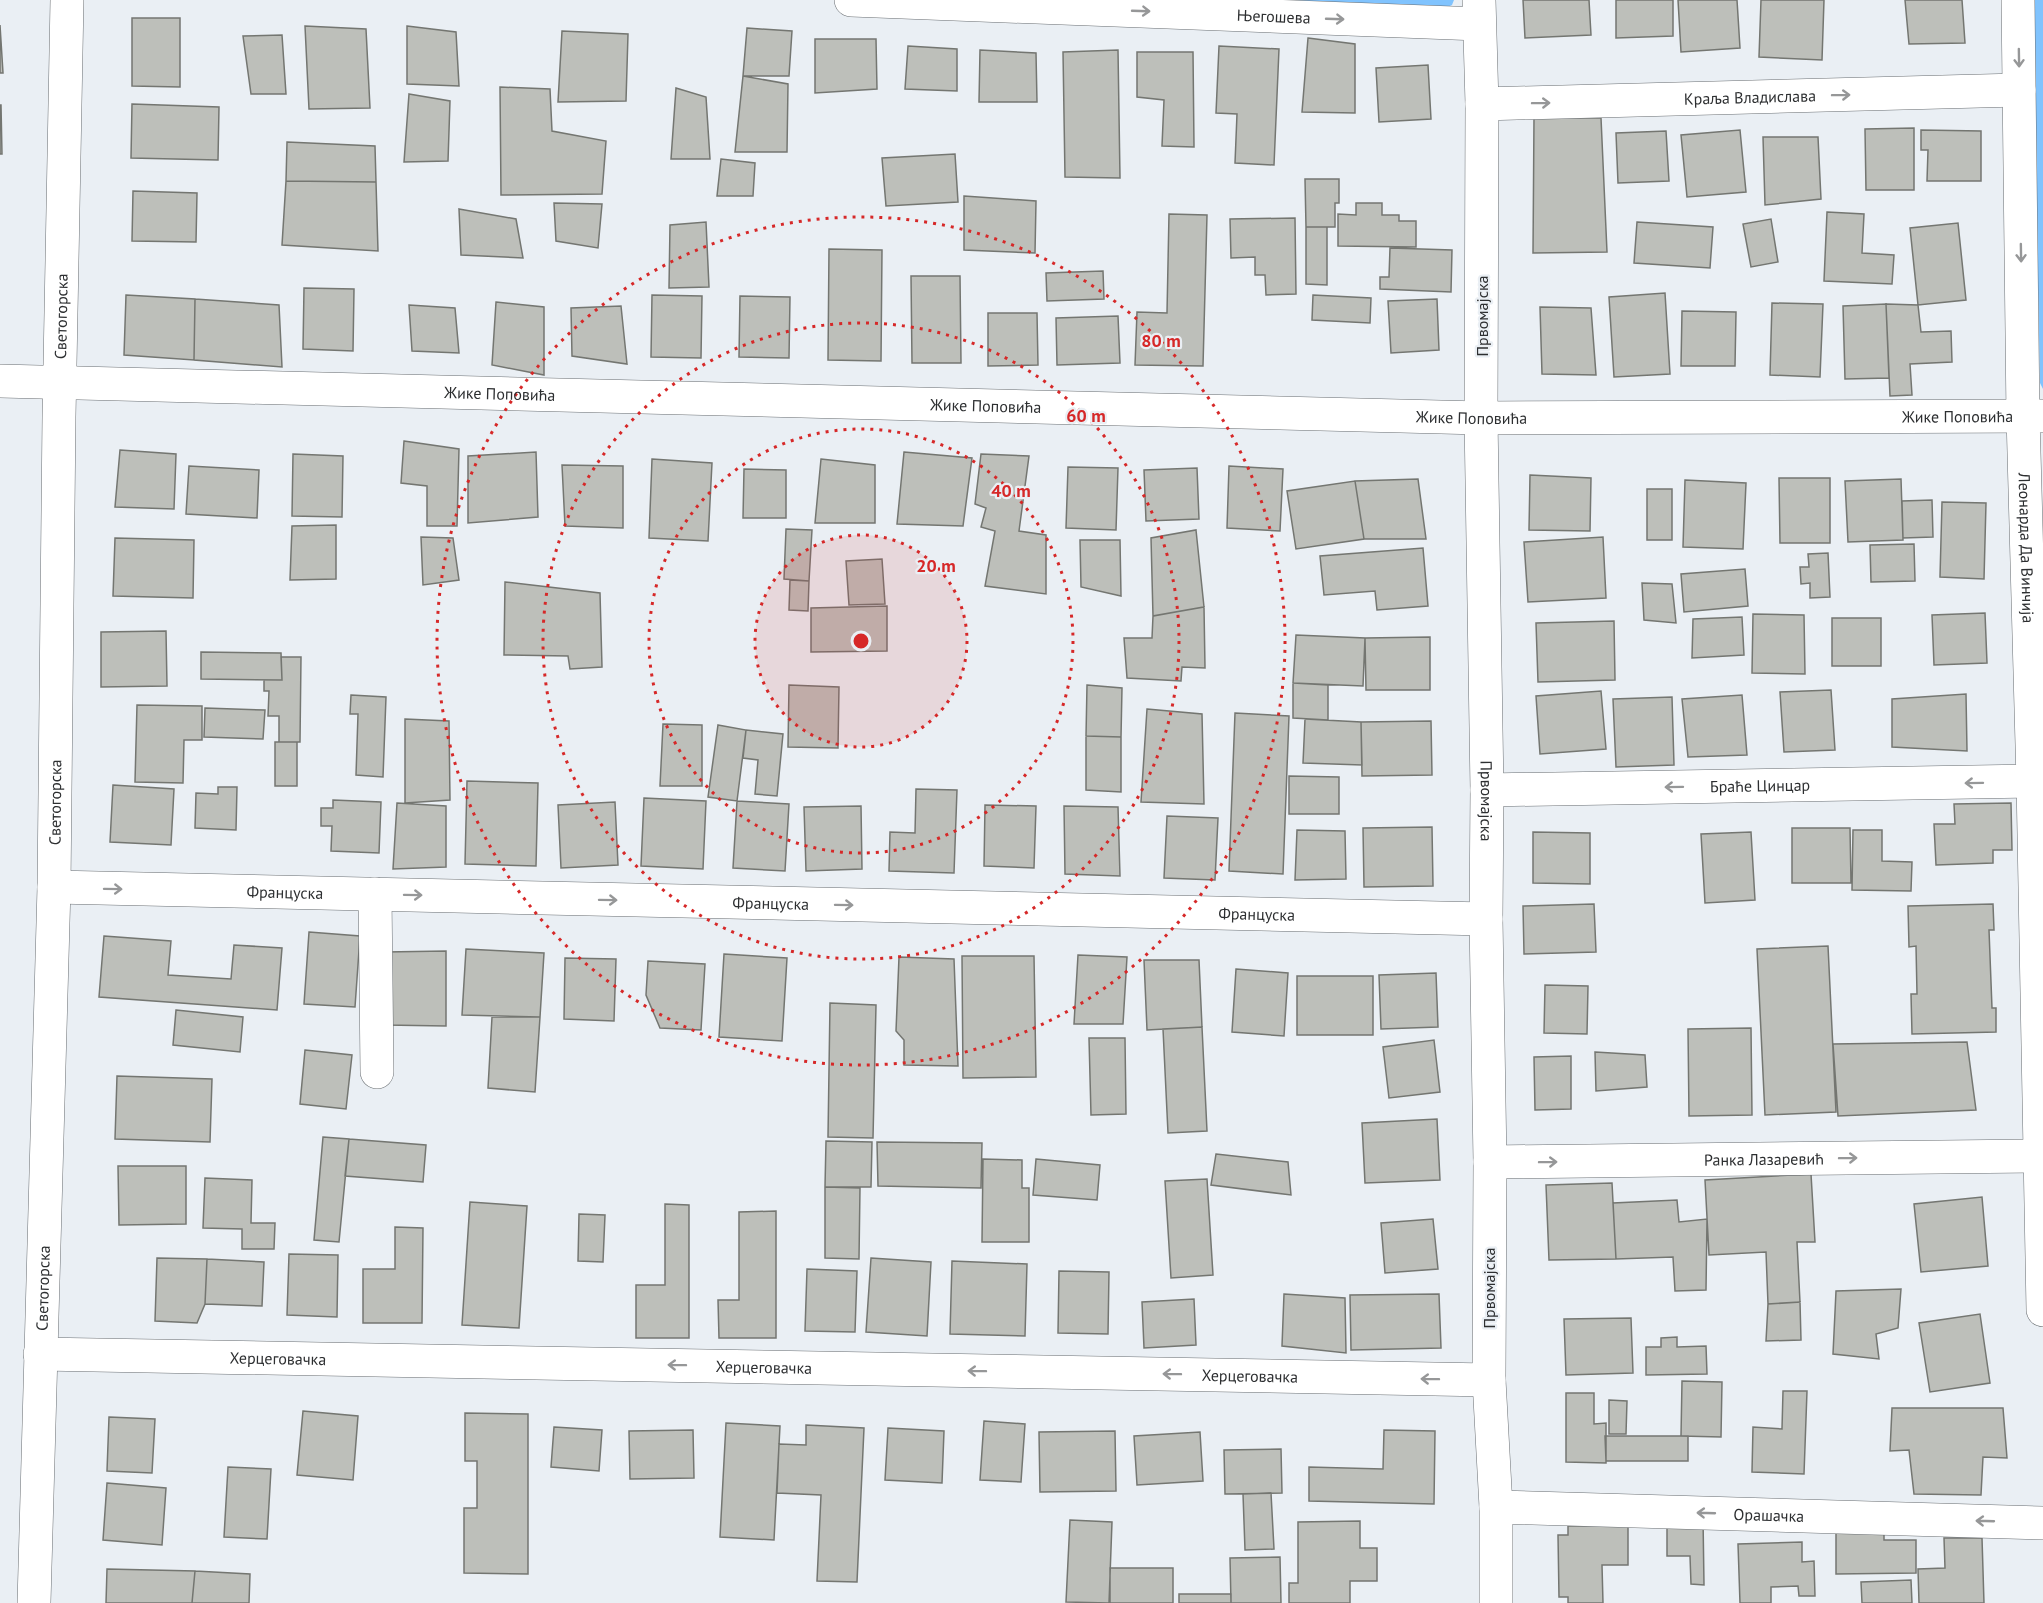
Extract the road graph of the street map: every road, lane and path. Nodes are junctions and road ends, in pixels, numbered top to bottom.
1 (67, 0) edge
2 (851, 0) edge
3 (2018, 0) edge
4 (1479, 12) edge
5 (2019, 90) junction
6 (1482, 104) junction
7 (0, 381) edge
8 (60, 383) junction
9 (2033, 416) edge
10 (1481, 418) junction
11 (2033, 782) junction
12 (1487, 790) junction
13 (54, 887) junction
14 (375, 894) junction
15 (2039, 907) edge
16 (1486, 919) junction
17 (377, 1072) dead end
18 (2040, 1156) junction
19 (1490, 1162) junction
20 (2043, 1310) edge
21 (40, 1354) junction
22 (1489, 1380) junction
23 (1496, 1507) junction
24 (2043, 1522) edge
25 (34, 1603) edge
26 (1496, 1603) edge

1 - 8 street, Светогорска
2 -> 4 street, Његошева
3 -> 5 street, Леонарда Да Винчија
4 - 6 street, Првомајска
6 -> 5 street, Краља Владислава
5 -> 9 street, Леонарда Да Винчија
6 - 10 street, Првомајска
7 - 8 street, Жике Поповића
8 - 10 street, Жике Поповића
8 - 13 street, Светогорска
9 - 10 street, Жике Поповића
9 - 11 street, Леонарда Да Винчија
10 - 12 street, Првомајска
11 -> 12 street, Браће Цинцар
11 - 15 street, Леонарда Да Винчија
12 - 16 street, Првомајска
13 -> 14 street, Француска
13 - 21 street, Светогорска
14 -> 16 street, Француска
14 - 17 street
15 - 18 street, Леонарда Да Винчија
16 - 19 street, Првомајска
19 -> 18 street, Ранка Лазаревић
18 - 20 street, Леонарда Да Винчија
19 - 22 street, Првомајска
22 -> 21 street, Херцеговачка
21 - 25 street, Светогорска
22 - 23 street, Првомајска
24 -> 23 street, Орашачка
23 - 26 street, Првомајска

